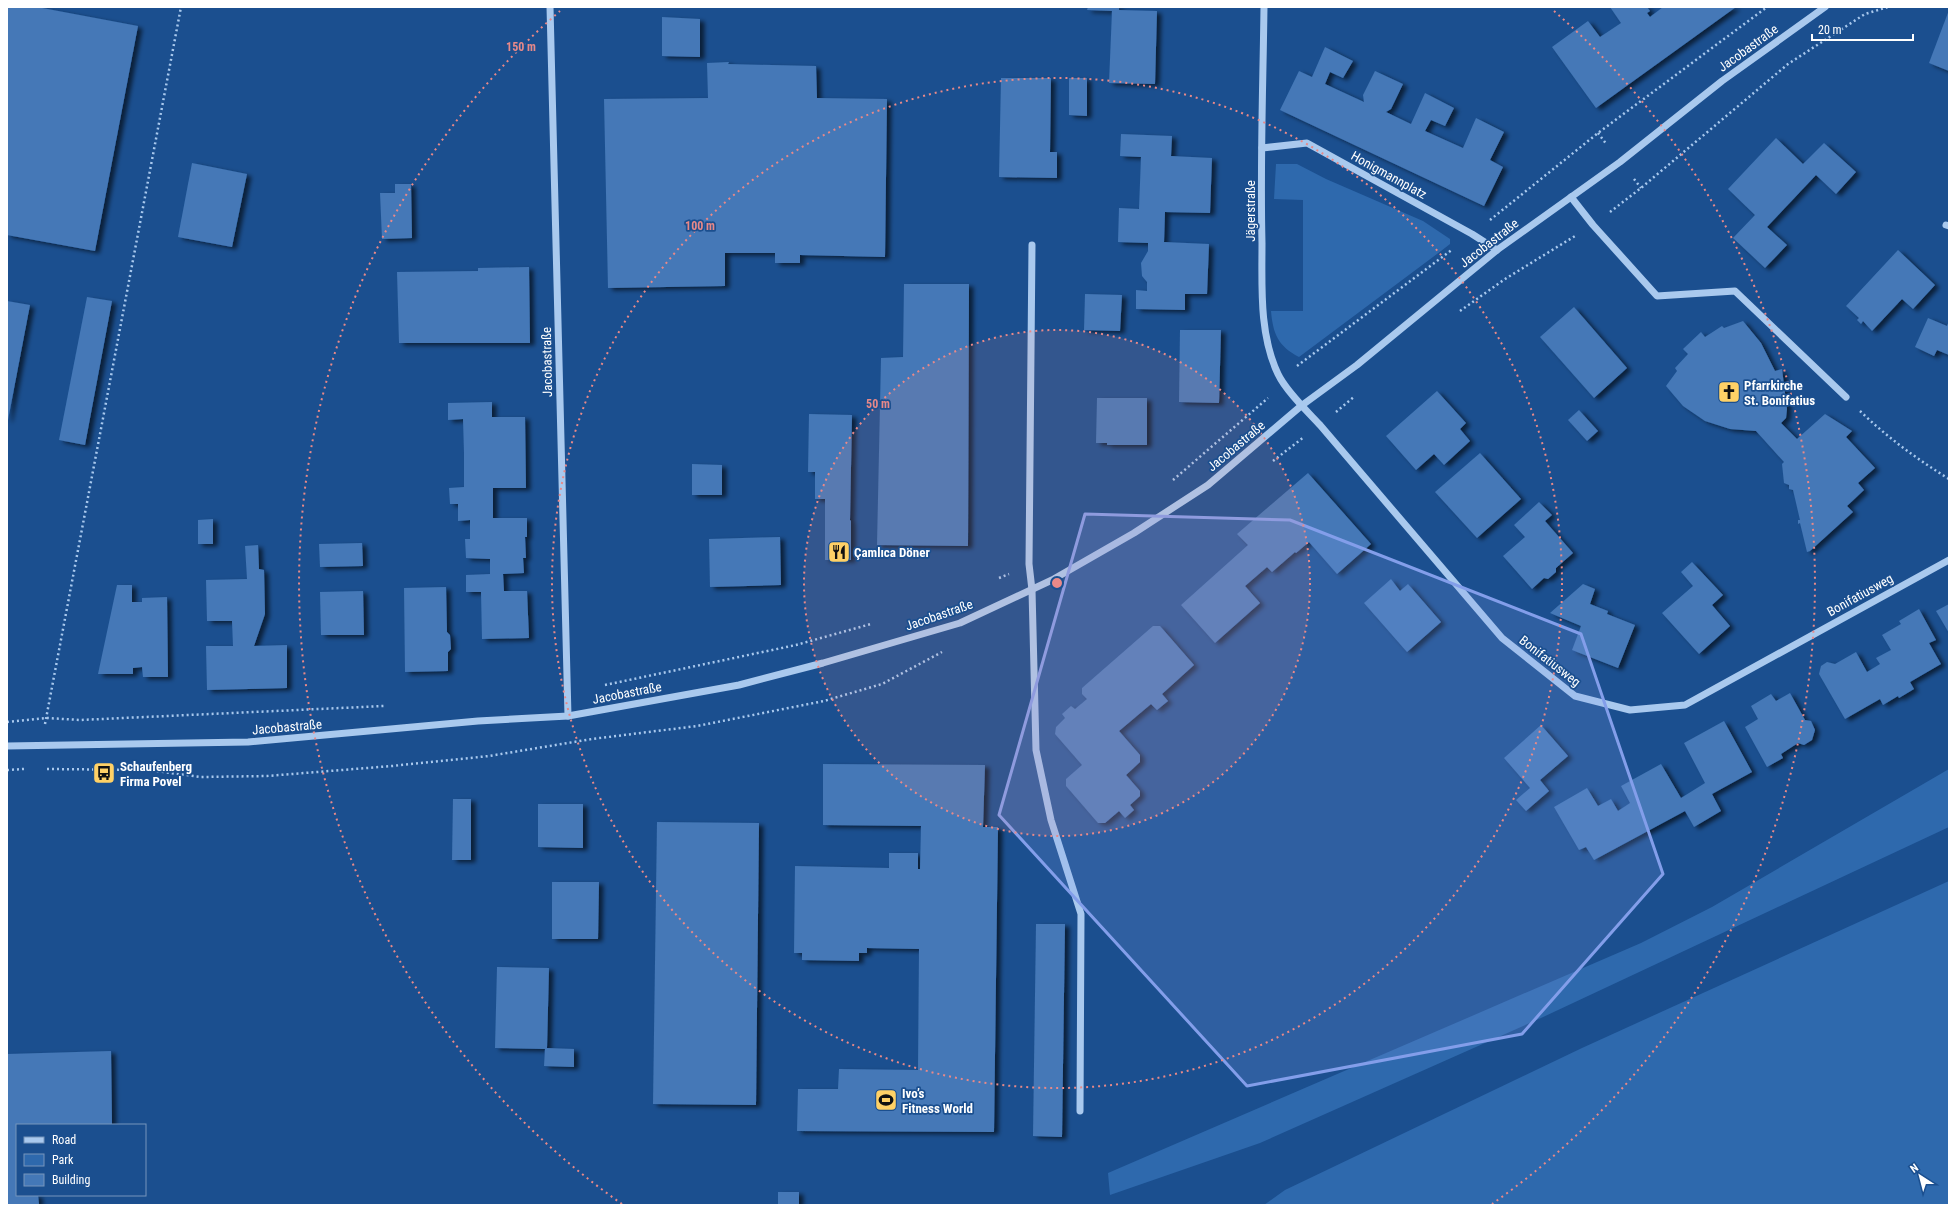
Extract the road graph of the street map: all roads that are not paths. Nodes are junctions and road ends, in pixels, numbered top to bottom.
1 (550, 7) edge
2 (1264, 7) edge
3 (1825, 7) edge
4 (1262, 148) junction
5 (1571, 197) junction
6 (1032, 245) dead end
7 (1497, 250) junction
8 (1846, 397) road end
9 (1301, 406) junction
10 (1949, 560) edge
11 (1032, 590) junction
12 (568, 716) junction
13 (7, 746) edge
14 (1080, 1111) dead end

1 - 12 street, Jacobastraße
2 - 4 street, Jägerstraße
3 - 5 street, Jacobastraße
4 - 7 street, Honigmannplatz
4 - 9 street, Jägerstraße
5 - 7 street, Jacobastraße
5 - 8 street
6 - 11 street
7 - 9 street, Jacobastraße
9 - 10 street, Bonifatiusweg
9 - 11 street, Jacobastraße
11 - 12 street, Jacobastraße
11 - 14 street
12 - 13 street, Jacobastraße

